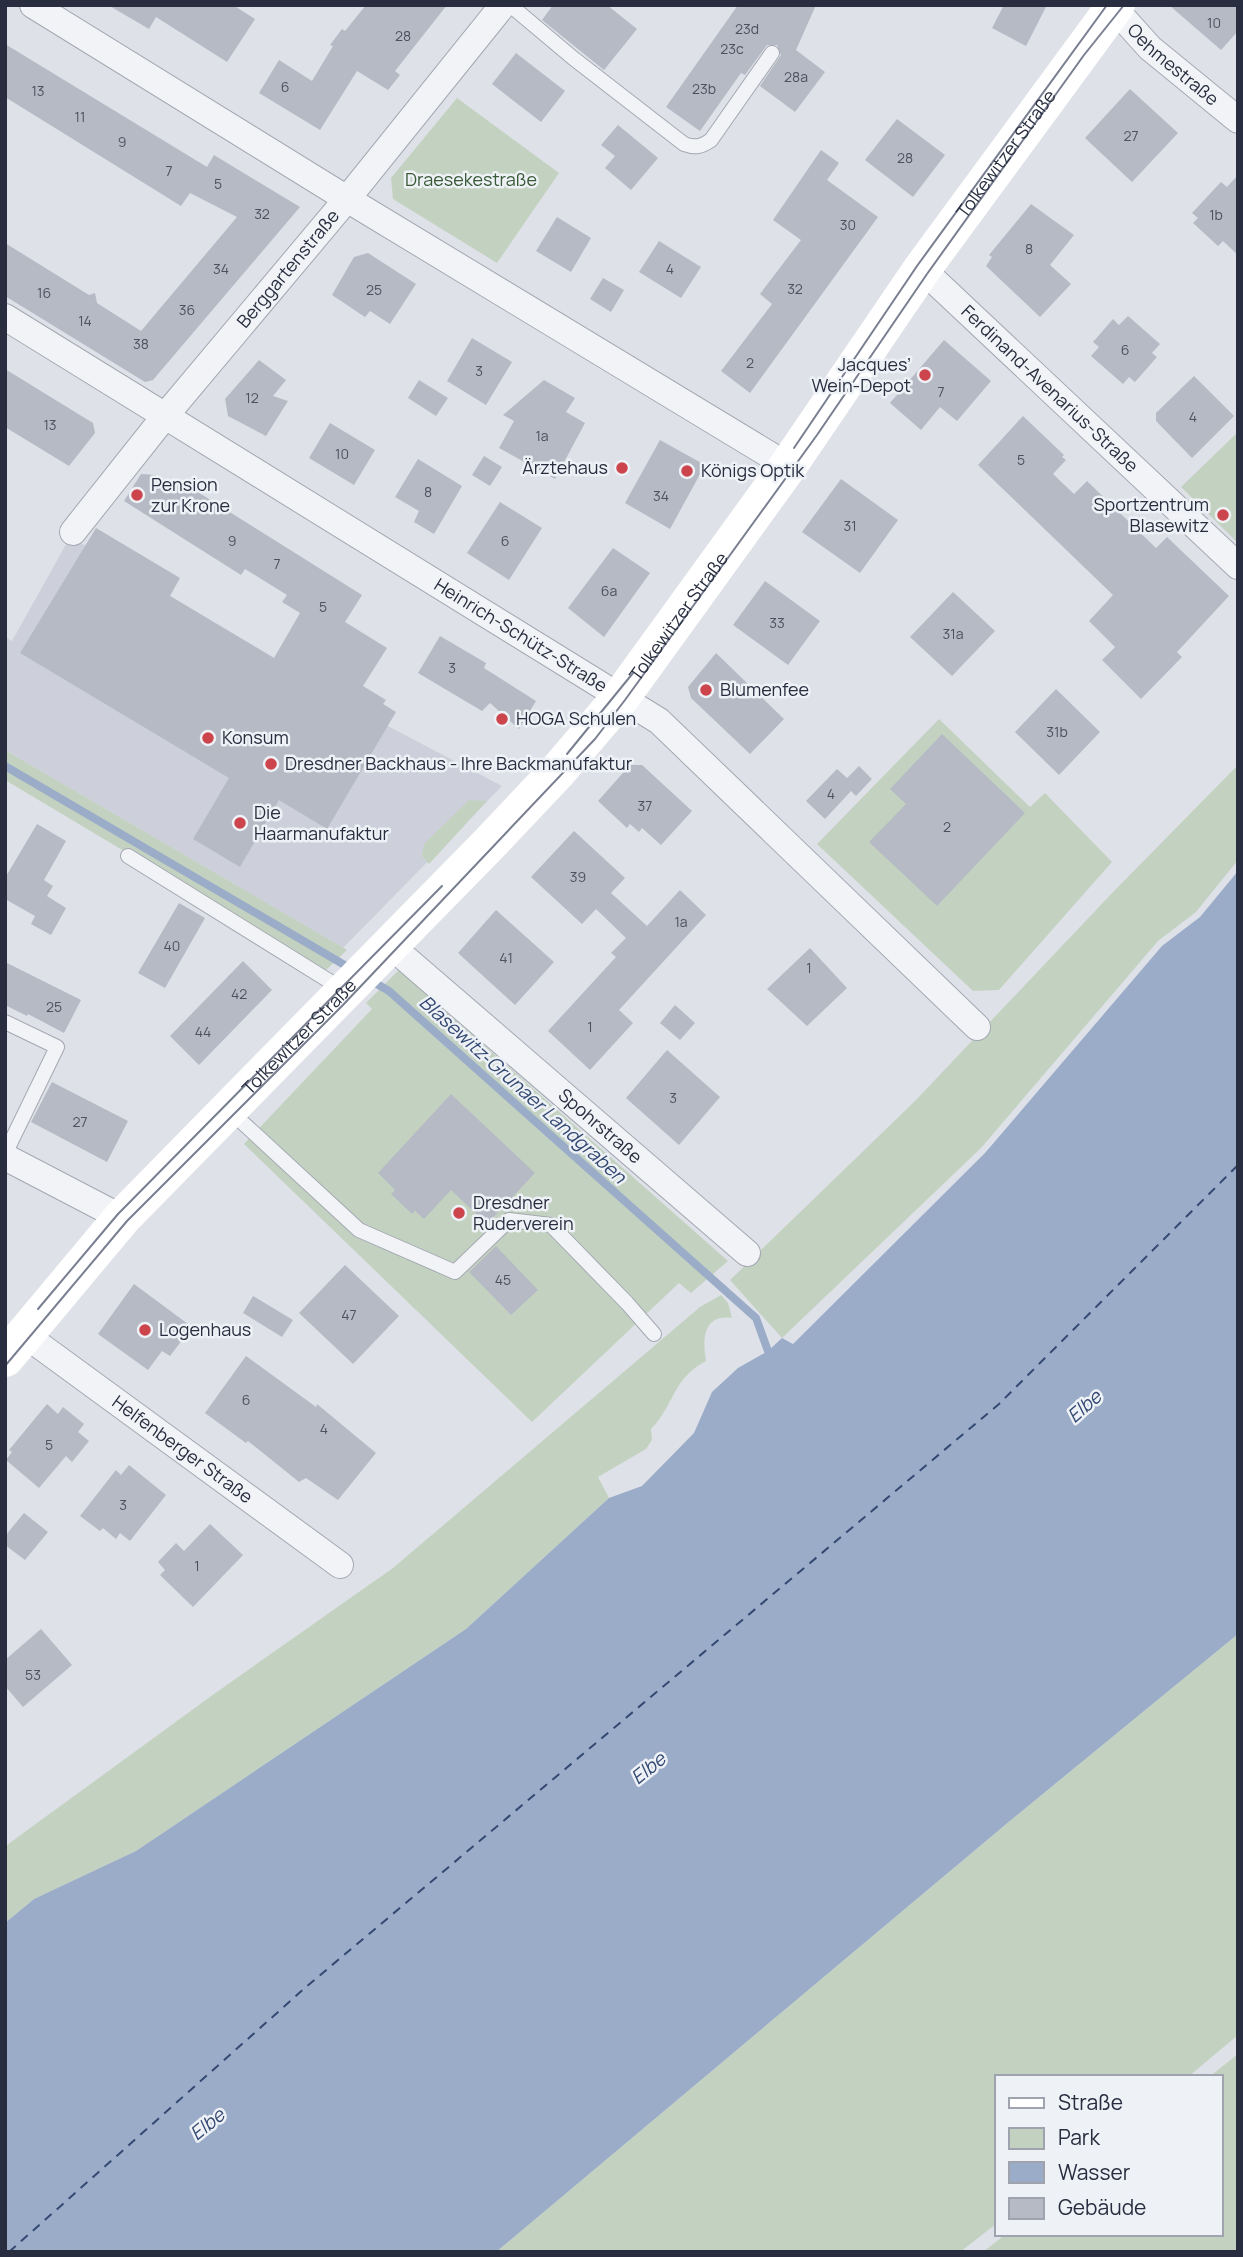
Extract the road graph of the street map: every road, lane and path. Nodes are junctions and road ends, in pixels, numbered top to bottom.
1 (33, 5) edge
2 (503, 5) edge
3 (510, 5) edge
4 (1114, 6) edge
5 (772, 53) dead end
6 (1238, 120) edge
7 (347, 200) junction
8 (922, 269) junction
9 (5, 317) edge
10 (165, 416) junction
11 (788, 466) junction
12 (73, 532) dead end
13 (1238, 566) edge
14 (621, 697) junction
15 (128, 856) dead end
16 (387, 949) junction
17 (347, 991) junction
18 (5, 1022) edge
19 (977, 1027) dead end
20 (230, 1111) junction
21 (5, 1155) edge
22 (122, 1218) junction
23 (747, 1253) dead end
24 (654, 1334) dead end
25 (15, 1346) edge
26 (340, 1565) dead end

1 - 7 street
2 - 7 street, Berggartenstraße
3 - 5 lane
4 - 6 street, Oehmestraße
4 - 8 main road, Tolkewitzer Straße
7 - 10 street, Berggartenstraße
7 - 11 street
8 - 11 main road, Tolkewitzer Straße
8 - 13 street, Ferdinand-Avenarius-Straße
9 - 10 street, Heinrich-Schütz-Straße
10 - 12 street, Berggartenstraße
10 - 14 street, Heinrich-Schütz-Straße
11 - 14 main road, Tolkewitzer Straße
14 - 16 main road, Tolkewitzer Straße
14 - 19 street, Heinrich-Schütz-Straße
15 - 17 lane
16 - 17 main road, Tolkewitzer Straße
16 - 23 street, Spohrstraße
17 - 20 main road, Tolkewitzer Straße
18 - 21 lane
20 - 22 main road, Tolkewitzer Straße
20 - 24 lane
21 - 22 street
22 - 25 main road, Tolkewitzer Straße
25 - 26 street, Helfenberger Straße

